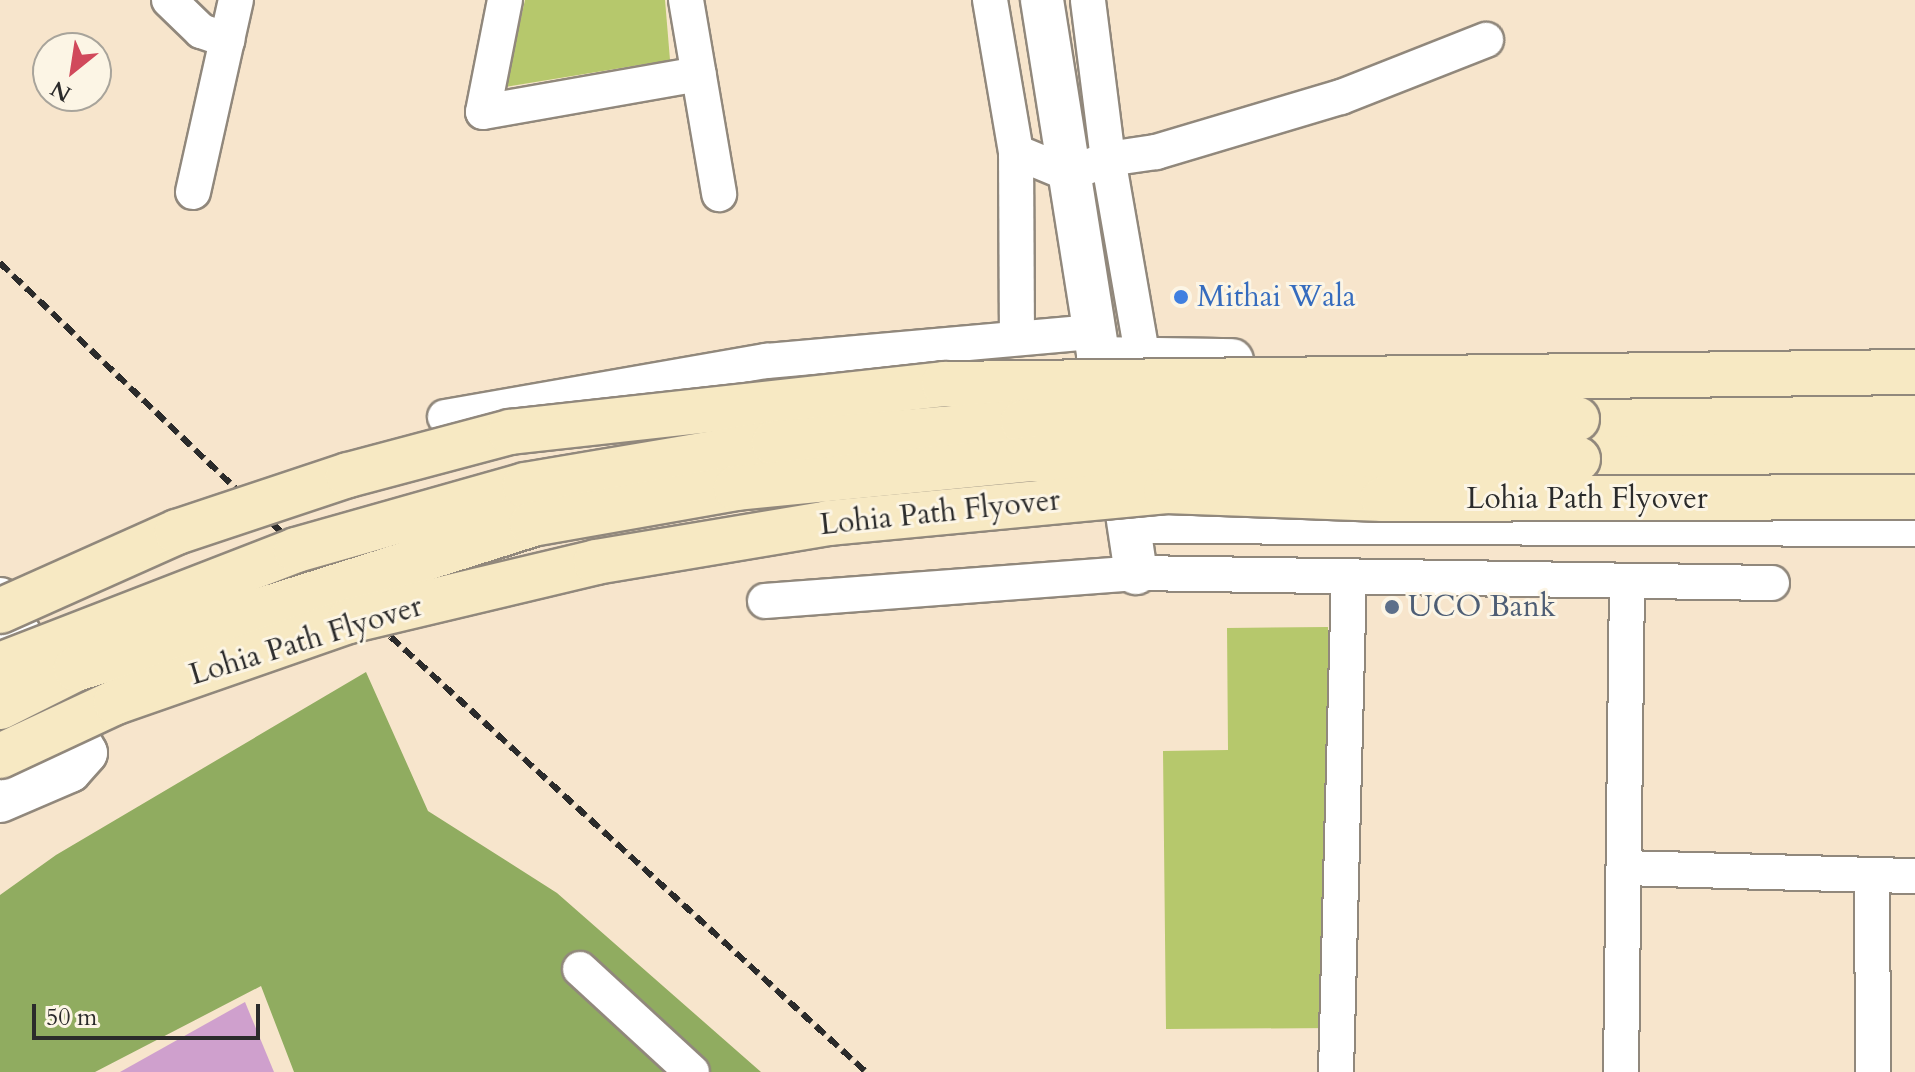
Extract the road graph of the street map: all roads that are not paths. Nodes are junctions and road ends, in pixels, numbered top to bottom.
1 (169, 0) edge
2 (236, 0) edge
3 (505, 0) edge
4 (686, 0) edge
5 (990, 0) edge
6 (1042, 0) edge
7 (1088, 0) edge
8 (227, 40) junction
9 (1486, 40) dead end
10 (699, 74) junction
11 (1016, 152) junction
12 (1108, 159) junction
13 (1069, 174) junction
14 (193, 192) dead end
15 (719, 194) dead end
16 (1017, 337) junction
17 (1094, 345) junction
18 (1915, 358) edge
19 (1143, 359) junction
20 (1915, 372) edge
21 (445, 417) dead end
22 (1915, 417) edge
23 (1577, 439) junction
24 (1915, 453) edge
25 (1915, 497) edge
26 (1129, 522) junction
27 (1915, 525) edge
28 (1136, 573) junction
29 (1349, 577) junction
30 (1627, 581) junction
31 (1772, 583) dead end
32 (0, 599) edge
33 (765, 601) dead end
34 (0, 611) edge
35 (0, 665) edge
36 (0, 707) edge
37 (0, 756) edge
38 (0, 801) edge
39 (1624, 868) junction
40 (1872, 875) junction
41 (1915, 876) edge
42 (580, 969) dead end
43 (692, 1072) edge
44 (1336, 1072) edge
45 (1621, 1072) edge
46 (1873, 1072) edge

1 - 8 street
2 - 8 street
3 - 10 street
4 - 10 street
5 - 11 street
6 - 13 street
7 - 12 street
8 - 14 street
9 - 12 street
10 - 15 street
11 - 13 street
11 - 16 street
12 - 13 street
12 - 19 street
13 - 17 street
16 - 17 street
16 - 21 street
17 - 19 street
17 - 26 street
18 - 19 street
20 - 34 main road, bridge
22 - 23 main road, Lohia Path Flyover
23 - 24 main road, Lohia Path Flyover
23 - 35 main road, Lohia Path Flyover, bridge
23 - 36 main road, Lohia Path Flyover, bridge
25 - 37 main road, Lohia Path Flyover, bridge
26 - 27 street
26 - 28 street
28 - 29 street
28 - 33 street
29 - 30 street
29 - 44 street
30 - 31 street
30 - 39 street
32 - 38 street
39 - 40 street
39 - 45 street
40 - 41 street
40 - 46 street
42 - 43 street

